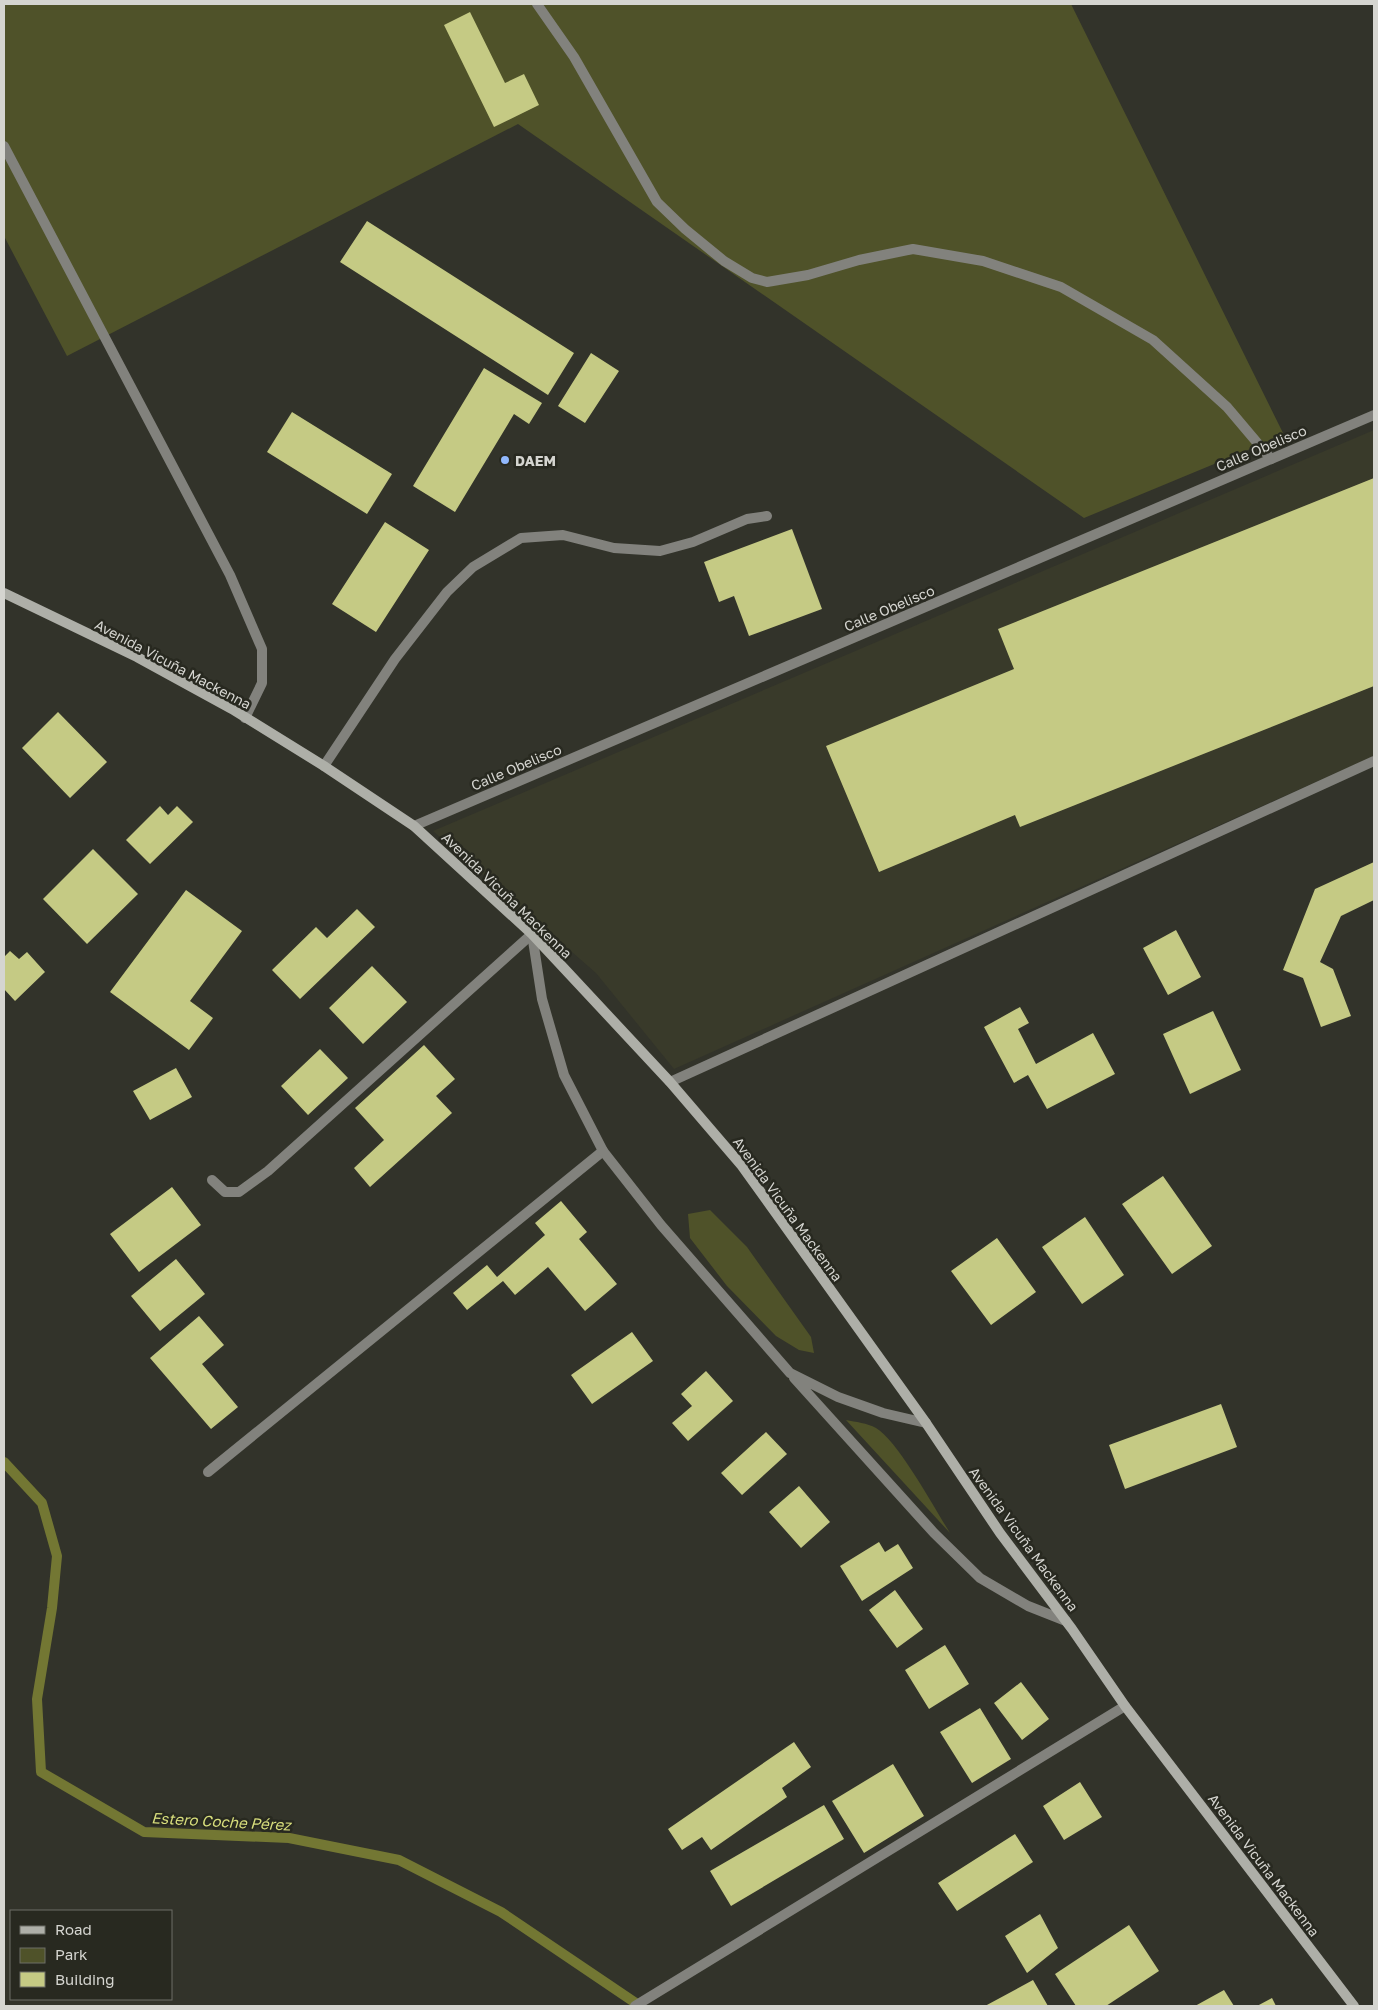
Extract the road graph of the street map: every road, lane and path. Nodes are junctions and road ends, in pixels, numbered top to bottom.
1 (537, 4) edge
2 (4, 146) edge
3 (1374, 415) edge
4 (1272, 459) junction
5 (768, 516) dead end
6 (4, 593) edge
7 (246, 718) junction
8 (1374, 761) edge
9 (324, 766) junction
10 (414, 826) junction
11 (532, 934) junction
12 (670, 1082) junction
13 (603, 1151) junction
14 (212, 1180) dead end
15 (790, 1373) junction
16 (926, 1423) junction
17 (208, 1472) dead end
18 (1066, 1621) junction
19 (1125, 1706) junction
20 (635, 2006) edge
21 (1354, 2006) edge

1 - 4 street
2 - 7 street
3 - 4 street, Calle Obelisco
4 - 10 street, Calle Obelisco
5 - 9 street
6 - 7 main road, Avenida Vicuña Mackenna
7 - 9 main road, Avenida Vicuña Mackenna
8 - 12 street
9 - 10 main road, Avenida Vicuña Mackenna
10 - 11 main road, Avenida Vicuña Mackenna
11 - 12 main road, Avenida Vicuña Mackenna
11 - 13 street
11 - 14 street
12 - 16 main road, Avenida Vicuña Mackenna
13 - 15 street
13 - 17 street
15 - 16 street
15 - 18 street
16 - 18 main road, Avenida Vicuña Mackenna
18 - 19 main road, Avenida Vicuña Mackenna
19 - 20 street
19 - 21 main road, Avenida Vicuña Mackenna

